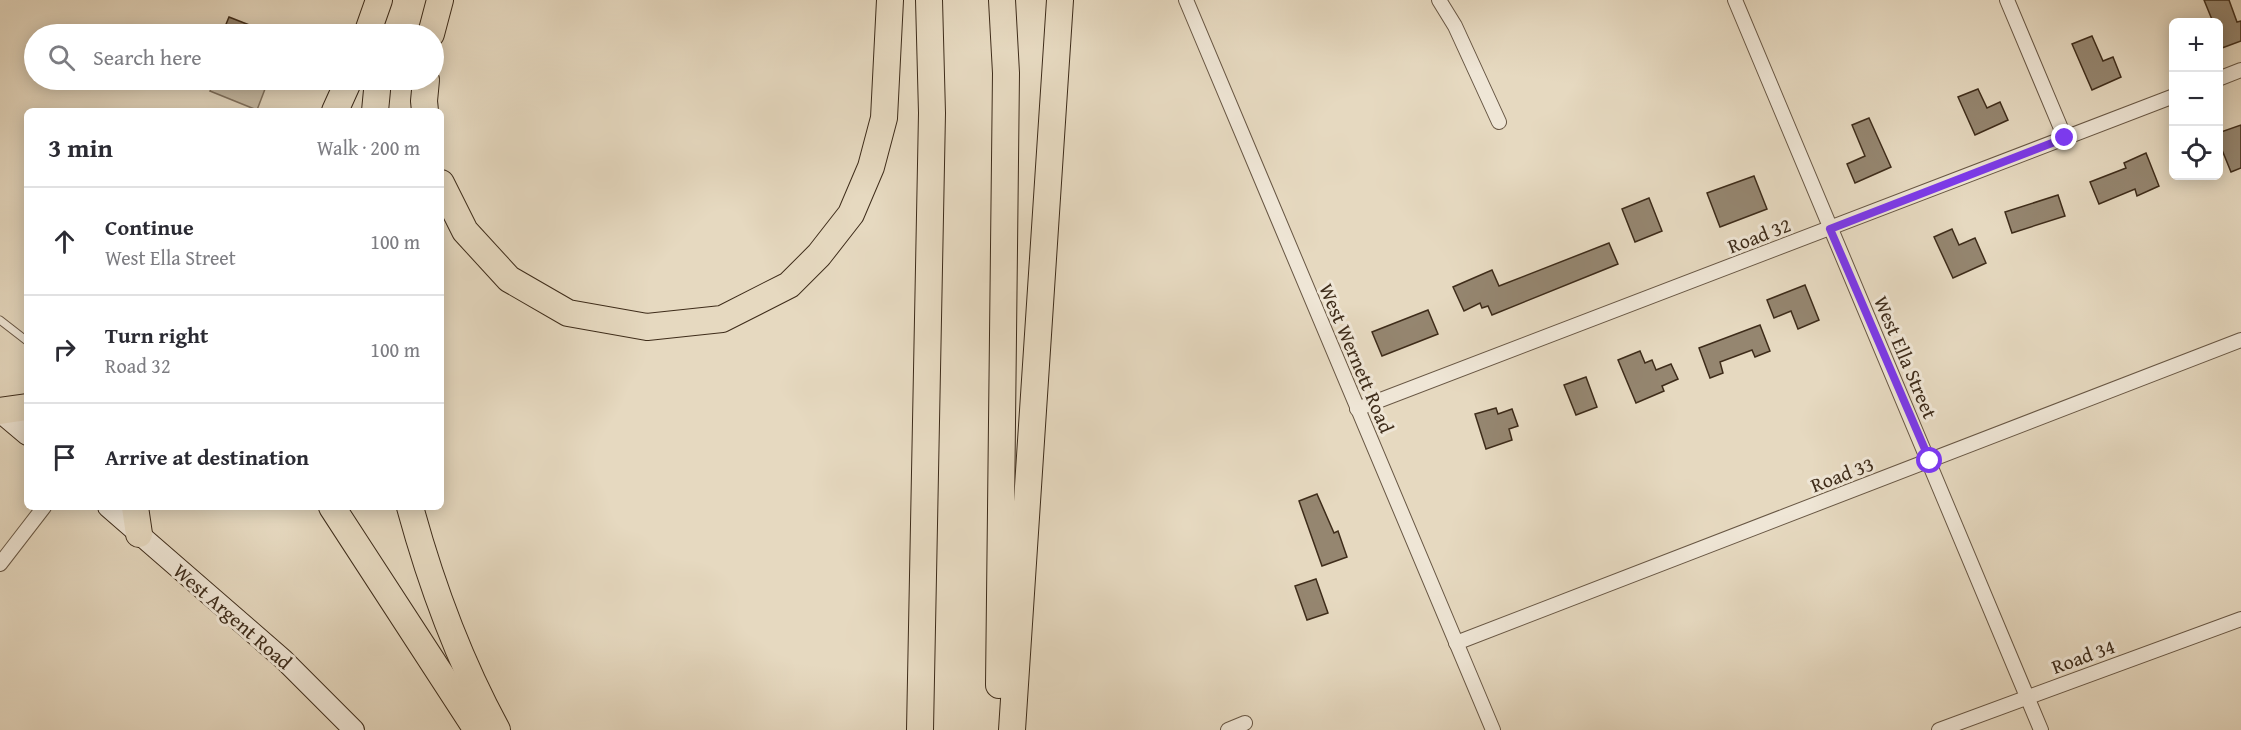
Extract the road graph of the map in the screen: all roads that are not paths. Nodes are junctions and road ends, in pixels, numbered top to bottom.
1 (379, 0) edge
2 (392, 0) edge
3 (440, 0) edge
4 (890, 0) edge
5 (929, 0) edge
6 (1002, 0) edge
7 (1050, 0) edge
8 (1060, 0) edge
9 (1186, 0) edge
10 (1439, 0) edge
11 (1735, 0) edge
12 (2007, 0) edge
13 (371, 24) edge
14 (387, 24) edge
15 (434, 24) edge
16 (1056, 68) junction
17 (2241, 70) edge
18 (2223, 77) edge
19 (344, 90) edge
20 (377, 90) edge
21 (425, 90) edge
22 (2169, 98) edge
23 (336, 108) edge
24 (375, 108) edge
25 (425, 108) edge
26 (1499, 122) dead end
27 (2065, 138) junction
28 (444, 189) edge
29 (1830, 229) junction
30 (0, 320) edge
31 (24, 339) edge
32 (2241, 340) edge
33 (24, 407) edge
34 (1357, 409) junction
35 (0, 411) edge
36 (24, 432) edge
37 (1930, 461) junction
38 (42, 510) edge
39 (111, 510) edge
40 (135, 510) edge
41 (334, 510) edge
42 (411, 510) edge
43 (139, 534) junction
44 (0, 564) edge
45 (2241, 619) edge
46 (1456, 643) junction
47 (2027, 697) junction
48 (1245, 723) dead end
49 (354, 730) edge
50 (477, 730) edge
51 (497, 730) edge
52 (920, 730) edge
53 (999, 730) edge
54 (1012, 730) edge
55 (1228, 730) edge
56 (1493, 730) edge
57 (1939, 730) edge
58 (2041, 730) edge

1 - 13 highway
2 - 14 highway
3 - 15 highway
4 - 28 highway
5 - 52 highway
6 - 53 highway
7 - 16 highway
8 - 16 highway
9 - 34 street, West Wernett Road
10 - 26 street
11 - 29 street, West Ella Street
12 - 27 street
16 - 54 highway
17 - 18 street
19 - 23 highway
20 - 24 highway
21 - 25 highway
22 - 27 street, Road 32
27 - 29 street, Road 32
29 - 34 street, Road 32
29 - 37 street, West Ella Street
30 - 31 lane
32 - 37 street, Road 33
33 - 35 highway
34 - 46 street, West Wernett Road
35 - 36 main road
37 - 46 street, Road 33
37 - 47 street, West Ella Street
38 - 44 street
39 - 43 main road, West Argent Road
40 - 43 highway
41 - 50 highway
42 - 51 highway
43 - 49 main road, West Argent Road
45 - 47 street, Road 34
46 - 56 street, West Wernett Road
47 - 57 street, Road 34
47 - 58 street, West Ella Street
48 - 55 street

